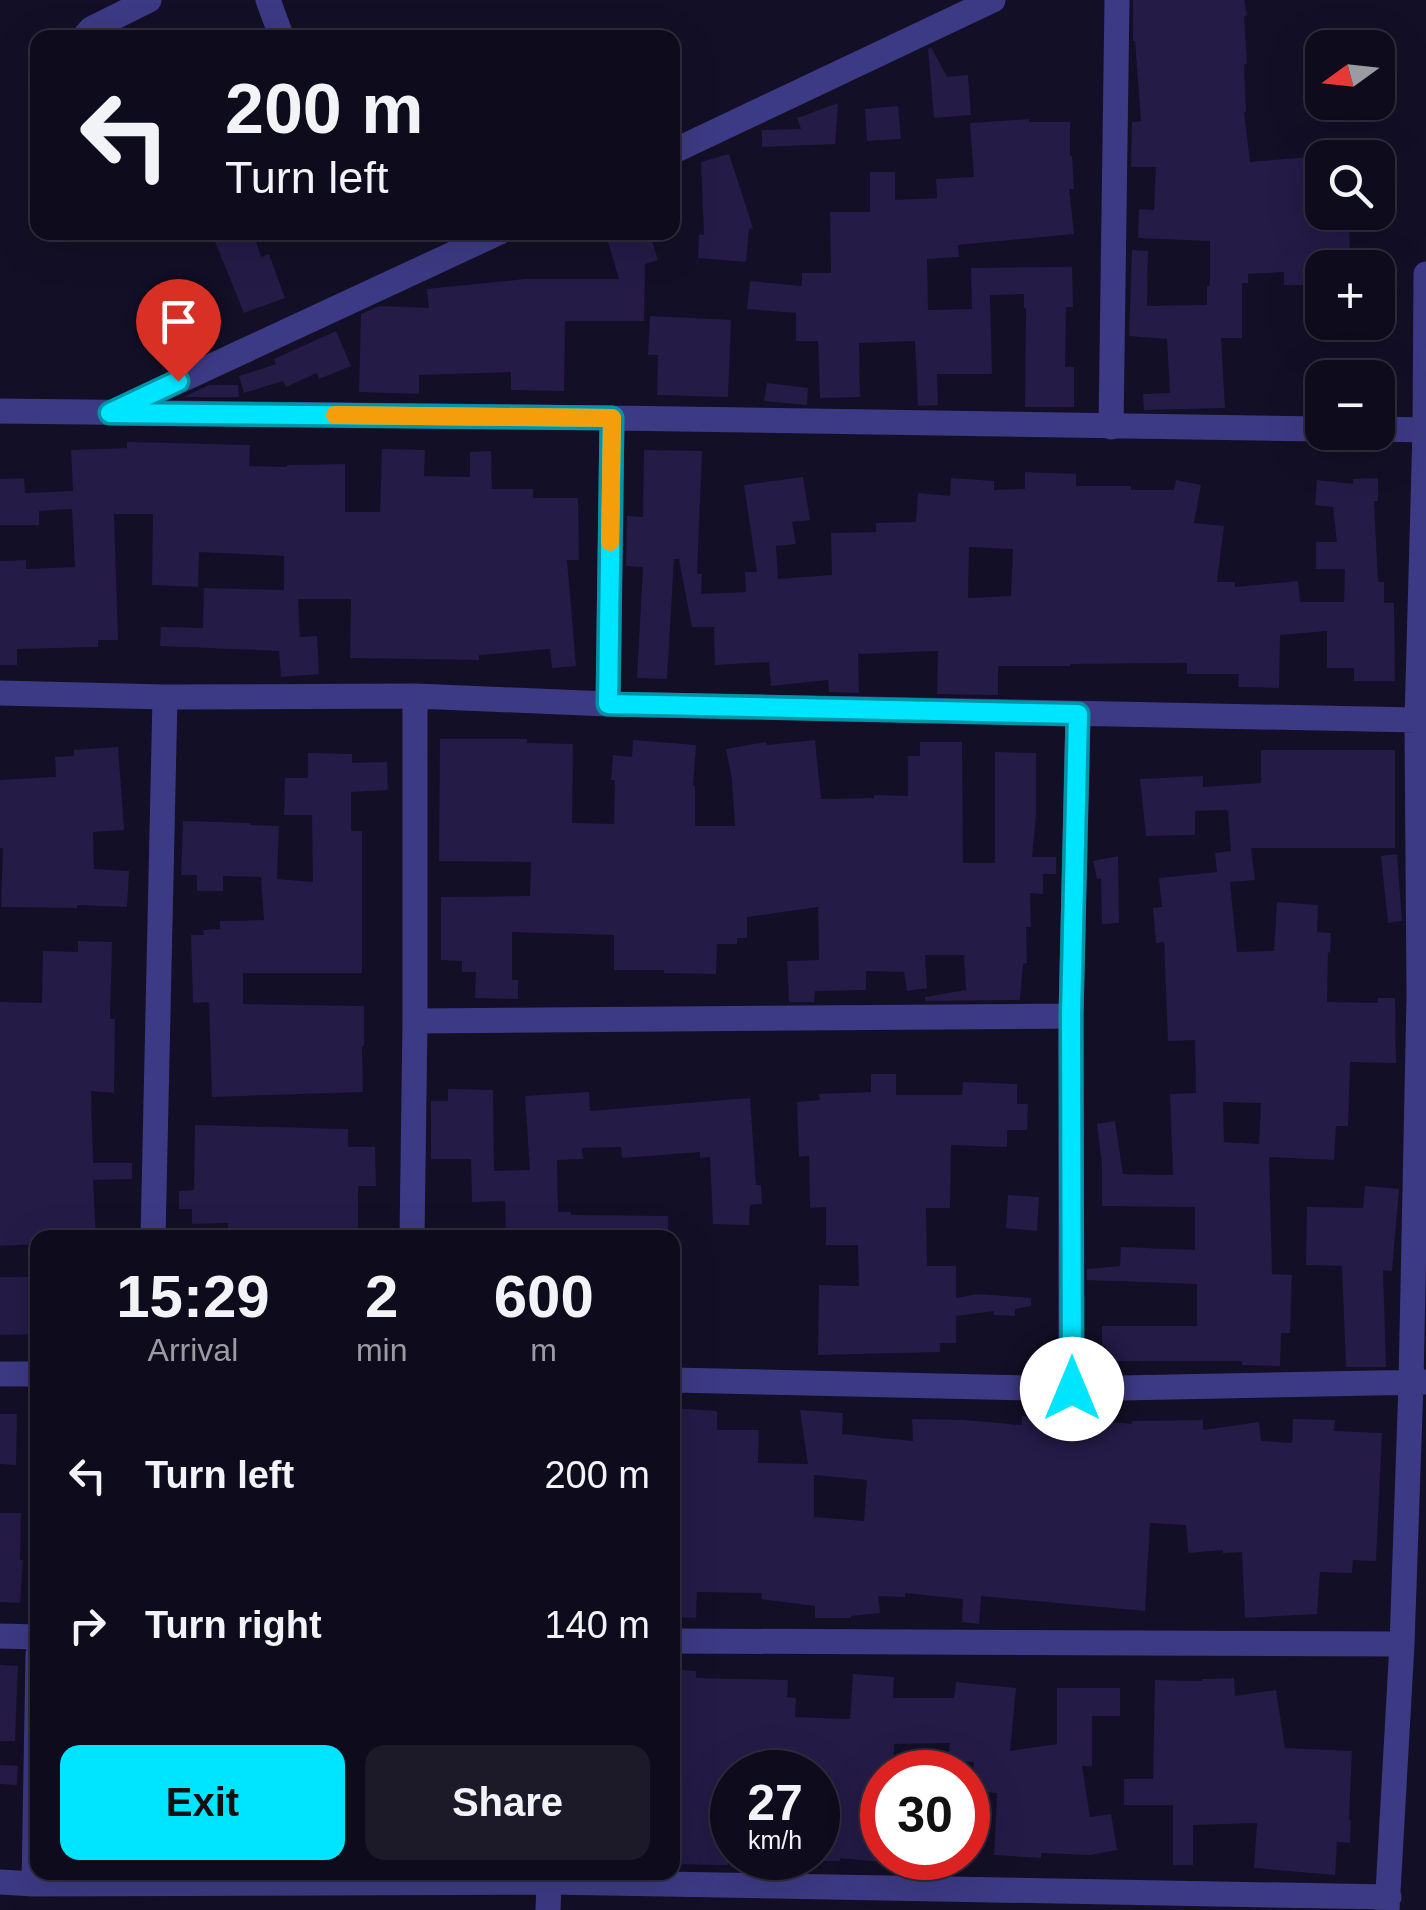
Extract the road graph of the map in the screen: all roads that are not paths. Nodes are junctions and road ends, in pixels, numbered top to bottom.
1 (149, 0) edge
2 (268, 0) edge
3 (993, 0) edge
4 (1116, 0) edge
5 (90, 30) edge
6 (279, 30) edge
7 (680, 148) edge
8 (483, 240) edge
9 (1426, 274) edge
10 (0, 412) edge
11 (110, 413) junction
12 (612, 418) junction
13 (1111, 426) junction
14 (1305, 429) edge
15 (1395, 430) edge
16 (1425, 430) edge
17 (1423, 653) edge
18 (0, 693) edge
19 (415, 696) junction
20 (165, 697) junction
21 (608, 704) junction
22 (1078, 714) junction
23 (1416, 720) junction
24 (1423, 996) edge
25 (1071, 1016) junction
26 (415, 1020) junction
27 (152, 1230) edge
28 (412, 1230) edge
29 (0, 1374) edge
30 (30, 1374) edge
31 (680, 1380) edge
32 (1418, 1382) edge
33 (1072, 1389) junction
34 (0, 1636) edge
35 (30, 1637) edge
36 (680, 1640) edge
37 (1402, 1644) junction
38 (34, 1880) edge
39 (0, 1882) edge
40 (550, 1882) junction
41 (34, 1884) junction
42 (1388, 1904) edge
43 (548, 1910) edge

1 - 5 street
2 - 6 street
3 - 7 street
4 - 13 street
8 - 11 street
9 - 16 street
10 - 11 street
11 - 12 street
12 - 13 street
12 - 21 street
13 - 14 street
15 - 16 street
16 - 17 street
17 - 23 street
18 - 20 street
19 - 20 street
19 - 21 street
19 - 26 street
20 - 27 street
21 - 22 street
22 - 23 street
22 - 25 street
23 - 24 street
24 - 32 street
25 - 26 street
25 - 33 street
26 - 28 street
29 - 30 street
31 - 33 street
32 - 33 street
32 - 37 street
34 - 35 street
36 - 37 street
37 - 42 street
38 - 41 street
39 - 41 street
40 - 41 street
40 - 42 street
40 - 43 street

